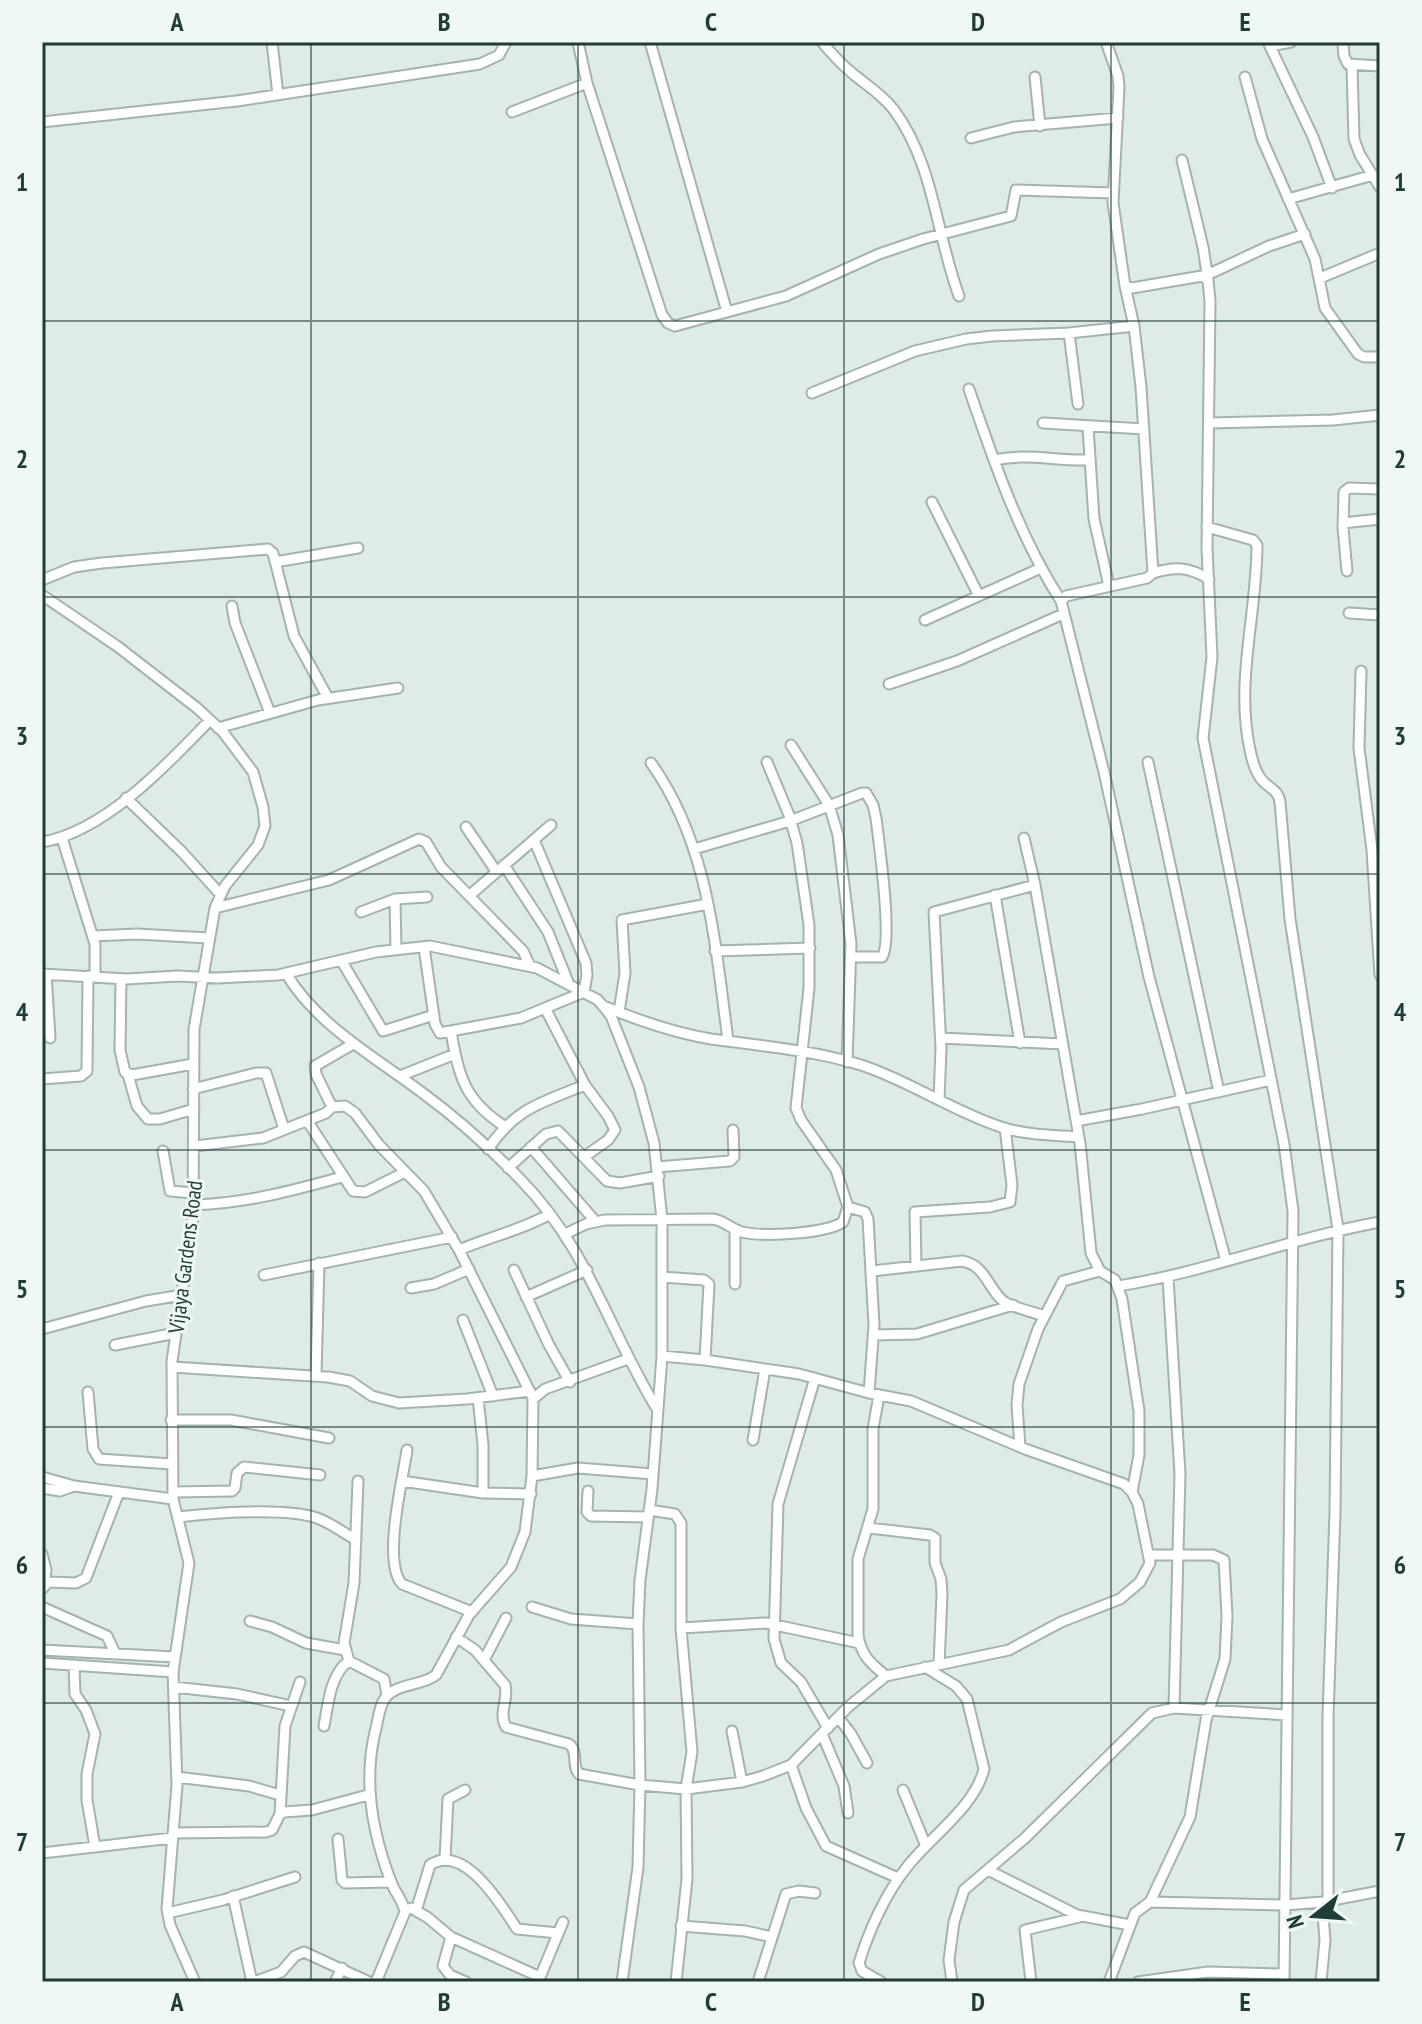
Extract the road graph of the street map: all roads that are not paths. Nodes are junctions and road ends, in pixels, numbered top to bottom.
1 (272, 42) edge
2 (506, 42) edge
3 (578, 42) edge
4 (650, 42) edge
5 (822, 42) edge
6 (1106, 42) edge
7 (1291, 42) edge
8 (1343, 42) edge
9 (1269, 44) edge
10 (1352, 66) junction
11 (1380, 66) edge
12 (1035, 77) dead end
13 (1245, 77) dead end
14 (587, 83) junction
15 (278, 95) junction
16 (512, 112) dead end
17 (1118, 118) junction
18 (42, 122) edge
19 (1040, 126) junction
20 (971, 138) dead end
21 (1182, 160) dead end
22 (1373, 175) junction
23 (1380, 187) edge
24 (1332, 188) junction
25 (1113, 193) junction
26 (1288, 199) junction
27 (941, 234) junction
28 (1305, 234) junction
29 (1380, 253) edge
30 (1207, 278) junction
31 (1320, 278) junction
32 (1125, 286) junction
33 (959, 296) dead end
34 (727, 312) junction
35 (1134, 326) junction
36 (1069, 333) junction
37 (1380, 357) edge
38 (969, 389) dead end
39 (812, 393) dead end
40 (1078, 404) dead end
41 (1380, 415) edge
42 (1043, 423) dead end
43 (1209, 423) junction
44 (1088, 427) junction
45 (1144, 429) junction
46 (994, 460) junction
47 (1088, 460) junction
48 (1380, 489) edge
49 (932, 502) dead end
50 (1380, 519) edge
51 (1343, 523) junction
52 (1207, 527) junction
53 (358, 548) dead end
54 (275, 562) junction
55 (1041, 568) junction
56 (1347, 571) dead end
57 (1153, 573) junction
58 (1209, 579) junction
59 (42, 580) edge
60 (1109, 586) junction
61 (42, 595) edge
62 (979, 596) junction
63 (1061, 601) junction
64 (232, 606) dead end
65 (1349, 613) dead end
66 (1063, 614) junction
67 (1380, 615) edge
68 (925, 620) dead end
69 (1361, 671) dead end
70 (889, 684) dead end
71 (398, 688) dead end
72 (328, 698) junction
73 (270, 713) junction
74 (210, 720) junction
75 (218, 728) junction
76 (791, 745) dead end
77 (767, 762) dead end
78 (1148, 762) dead end
79 (651, 763) dead end
80 (126, 798) junction
81 (829, 805) junction
82 (790, 821) junction
83 (551, 825) dead end
84 (466, 827) dead end
85 (62, 838) junction
86 (1024, 838) dead end
87 (534, 840) junction
88 (42, 842) edge
89 (694, 849) junction
90 (500, 868) junction
91 (1035, 885) junction
92 (221, 895) junction
93 (470, 895) junction
94 (995, 895) junction
95 (427, 897) dead end
96 (395, 899) junction
97 (708, 904) junction
98 (215, 908) junction
99 (361, 912) dead end
100 (93, 936) junction
101 (208, 938) junction
102 (424, 947) junction
103 (810, 948) junction
104 (396, 949) junction
105 (715, 951) junction
106 (851, 957) junction
107 (341, 960) junction
108 (530, 966) junction
109 (44, 974) edge
110 (287, 975) junction
111 (1380, 975) edge
112 (91, 976) junction
113 (202, 977) junction
114 (121, 979) junction
115 (568, 982) junction
116 (584, 992) junction
117 (606, 1007) junction
118 (545, 1008) junction
119 (619, 1012) junction
120 (434, 1015) junction
121 (451, 1032) junction
122 (50, 1038) dead end
123 (941, 1038) junction
124 (728, 1040) junction
125 (1020, 1043) junction
126 (353, 1044) junction
127 (1063, 1044) junction
128 (803, 1051) junction
129 (455, 1054) junction
130 (847, 1062) junction
131 (193, 1064) junction
132 (128, 1075) junction
133 (400, 1076) junction
134 (42, 1079) edge
135 (1271, 1080) junction
136 (585, 1085) junction
137 (193, 1089) junction
138 (1219, 1092) junction
139 (939, 1100) junction
140 (1183, 1100) junction
141 (332, 1107) junction
142 (194, 1109) junction
143 (1076, 1121) junction
144 (308, 1122) junction
145 (504, 1126) junction
146 (1005, 1128) junction
147 (284, 1129) junction
148 (733, 1130) dead end
149 (1079, 1137) junction
150 (195, 1146) junction
151 (531, 1147) junction
152 (488, 1149) junction
153 (163, 1151) dead end
154 (584, 1157) junction
155 (508, 1168) junction
156 (405, 1172) junction
157 (658, 1172) junction
158 (342, 1177) junction
159 (194, 1193) junction
160 (194, 1205) junction
161 (848, 1207) junction
162 (550, 1214) junction
163 (662, 1220) junction
164 (595, 1221) junction
165 (1380, 1222) edge
166 (735, 1229) junction
167 (1338, 1229) junction
168 (565, 1234) junction
169 (452, 1237) junction
170 (1293, 1241) junction
171 (459, 1250) junction
172 (1226, 1261) junction
173 (319, 1263) junction
174 (916, 1266) junction
175 (469, 1269) junction
176 (514, 1270) dead end
177 (587, 1270) junction
178 (872, 1271) junction
179 (1100, 1271) junction
180 (264, 1275) dead end
181 (662, 1277) junction
182 (1168, 1278) junction
183 (735, 1284) dead end
184 (1118, 1286) junction
185 (411, 1288) dead end
186 (182, 1295) junction
187 (526, 1297) junction
188 (1014, 1305) junction
189 (1044, 1316) junction
190 (463, 1320) dead end
191 (42, 1329) edge
192 (176, 1333) junction
193 (873, 1335) junction
194 (115, 1345) dead end
195 (662, 1356) junction
196 (628, 1359) junction
197 (705, 1360) junction
198 (172, 1367) junction
199 (765, 1369) junction
200 (316, 1376) junction
201 (815, 1378) junction
202 (570, 1382) junction
203 (88, 1392) dead end
204 (874, 1394) junction
205 (532, 1395) junction
206 (493, 1396) junction
207 (478, 1398) junction
208 (657, 1409) junction
209 (171, 1420) junction
210 (329, 1438) dead end
211 (753, 1440) dead end
212 (1020, 1447) junction
213 (407, 1450) dead end
214 (172, 1464) junction
215 (653, 1474) junction
216 (320, 1475) dead end
217 (532, 1476) junction
218 (42, 1477) edge
219 (358, 1481) dead end
220 (402, 1481) junction
221 (74, 1486) junction
222 (42, 1488) edge
223 (588, 1491) dead end
224 (119, 1492) junction
225 (1132, 1492) junction
226 (483, 1493) junction
227 (531, 1494) junction
228 (173, 1495) junction
229 (648, 1514) junction
230 (178, 1517) junction
231 (869, 1528) junction
232 (356, 1540) junction
233 (42, 1554) edge
234 (1180, 1554) junction
235 (1149, 1555) junction
236 (43, 1586) edge
237 (42, 1607) edge
238 (532, 1607) dead end
239 (472, 1612) junction
240 (506, 1618) dead end
241 (250, 1621) dead end
242 (638, 1624) junction
243 (775, 1624) junction
244 (681, 1628) junction
245 (456, 1637) junction
246 (859, 1643) junction
247 (42, 1650) edge
248 (345, 1650) junction
249 (115, 1653) junction
250 (175, 1657) junction
251 (484, 1660) junction
252 (349, 1661) junction
253 (42, 1663) edge
254 (74, 1665) junction
255 (939, 1665) junction
256 (925, 1667) junction
257 (173, 1672) junction
258 (886, 1676) junction
259 (300, 1682) dead end
260 (174, 1687) junction
261 (387, 1695) junction
262 (291, 1706) junction
263 (1174, 1708) junction
264 (1209, 1710) junction
265 (1287, 1715) junction
266 (838, 1717) junction
267 (324, 1726) dead end
268 (732, 1731) dead end
269 (825, 1731) junction
270 (867, 1763) dead end
271 (791, 1765) junction
272 (177, 1777) junction
273 (742, 1782) junction
274 (640, 1785) junction
275 (686, 1789) junction
276 (465, 1790) dead end
277 (903, 1790) dead end
278 (280, 1795) junction
279 (368, 1795) junction
280 (848, 1813) dead end
281 (280, 1814) junction
282 (172, 1836) junction
283 (338, 1839) dead end
284 (926, 1846) junction
285 (95, 1847) junction
286 (42, 1853) edge
287 (445, 1859) junction
288 (988, 1870) junction
289 (295, 1877) dead end
290 (898, 1878) junction
291 (391, 1882) junction
292 (1380, 1891) edge
293 (815, 1893) dead end
294 (233, 1896) junction
295 (1150, 1902) junction
296 (1325, 1902) junction
297 (404, 1903) junction
298 (1285, 1905) junction
299 (416, 1911) junction
300 (168, 1913) junction
301 (1082, 1917) junction
302 (563, 1922) dead end
303 (1130, 1925) junction
304 (681, 1926) junction
305 (558, 1933) junction
306 (451, 1937) junction
307 (772, 1937) junction
308 (1117, 1966) junction
309 (342, 1968) junction
310 (1283, 1978) edge
311 (539, 1980) edge
312 (195, 1982) edge
313 (253, 1982) edge
314 (335, 1982) edge
315 (369, 1982) edge
316 (376, 1982) edge
317 (466, 1982) edge
318 (622, 1982) edge
319 (676, 1982) edge
320 (758, 1982) edge
321 (881, 1982) edge
322 (952, 1982) edge
323 (1031, 1982) edge
324 (1109, 1982) edge
325 (1121, 1982) edge
326 (1138, 1982) edge
327 (1321, 1982) edge

1 - 15 street
2 - 15 street
3 - 14 street
4 - 34 street
5 - 27 street
6 - 17 street
7 - 9 street
8 - 10 street
9 - 24 street
10 - 11 street
10 - 22 street
12 - 19 street
13 - 26 street
14 - 16 street
14 - 34 street
15 - 18 street
17 - 19 street
17 - 25 street
19 - 20 street
21 - 30 street
22 - 23 street
22 - 24 street
24 - 26 street
25 - 27 street
25 - 32 street
26 - 28 street
27 - 33 street
27 - 34 street
28 - 30 street
28 - 31 street
29 - 31 street
30 - 32 street
30 - 43 street
31 - 37 street
32 - 35 street
35 - 36 street
35 - 45 street
36 - 39 street
36 - 40 street
38 - 46 street
41 - 43 street
42 - 44 street
43 - 52 street
44 - 45 street
44 - 47 street
45 - 57 street
46 - 47 street
46 - 55 street
47 - 60 street
48 - 51 street
49 - 62 street
50 - 51 street
51 - 56 street
52 - 58 street
52 - 167 street
53 - 54 street
54 - 59 street
54 - 72 street
55 - 62 street
55 - 63 street
57 - 58 street
57 - 60 street
58 - 135 street
60 - 63 street
61 - 74 street, Vijaya Gardens Road
62 - 68 street
63 - 66 street
64 - 73 street
65 - 67 street
66 - 70 street
66 - 140 street
69 - 111 street
71 - 72 street
72 - 73 street
73 - 75 street
74 - 75 street, Vijaya Gardens Road
74 - 80 street
75 - 92 street, Vijaya Gardens Road
76 - 81 street
77 - 82 street
78 - 138 street
79 - 89 street
80 - 85 street
80 - 92 street
81 - 82 street
81 - 106 street
81 - 106 street
82 - 89 street
82 - 103 street
83 - 87 street
84 - 90 street
85 - 88 street
85 - 100 street
86 - 91 street
87 - 90 street
87 - 116 street
89 - 97 street
90 - 93 street
90 - 115 street
91 - 94 street
91 - 127 street
92 - 98 street, Vijaya Gardens Road
93 - 98 street
93 - 108 street
94 - 123 street
94 - 125 street
95 - 96 street
96 - 99 street
96 - 104 street
97 - 105 street
97 - 119 street
98 - 101 street, Vijaya Gardens Road
100 - 101 street
100 - 112 street
101 - 113 street, Vijaya Gardens Road
102 - 104 street
102 - 108 street
102 - 120 street
103 - 105 street
103 - 128 street
104 - 107 street
105 - 124 street
106 - 130 street
107 - 110 street
107 - 120 street
108 - 115 street
109 - 112 street
109 - 122 street
110 - 113 street
110 - 126 street
112 - 114 street
112 - 134 street
113 - 114 street
113 - 131 street, Vijaya Gardens Road
114 - 132 street
115 - 116 street
116 - 117 street
116 - 118 street
117 - 119 street
117 - 157 street
118 - 121 street
118 - 136 street
119 - 124 street
120 - 121 street
121 - 129 street
123 - 125 street
123 - 139 street
124 - 128 street
125 - 127 street
126 - 133 street
126 - 141 street
127 - 143 street
128 - 130 street
128 - 161 street
129 - 133 street
129 - 145 street
130 - 139 street
131 - 132 street
131 - 137 street, Vijaya Gardens Road
132 - 142 street
133 - 152 street
135 - 138 street
135 - 170 street
136 - 145 street
136 - 154 street
137 - 142 street, Vijaya Gardens Road
137 - 147 street
138 - 140 street
139 - 146 street
140 - 143 street
140 - 172 street
141 - 144 street
141 - 156 street
142 - 150 street, Vijaya Gardens Road
143 - 149 street
144 - 147 street
144 - 158 street
145 - 152 street
146 - 149 street
146 - 174 street
147 - 150 street
148 - 157 street
149 - 179 street
150 - 159 street, Vijaya Gardens Road
151 - 154 street
151 - 155 street
151 - 164 street
152 - 155 street
153 - 159 street
154 - 157 street
155 - 162 street
156 - 158 street
156 - 169 street
157 - 163 street
158 - 160 street
159 - 160 street, Vijaya Gardens Road
160 - 186 street, Vijaya Gardens Road
161 - 166 street
161 - 178 street
162 - 168 street
162 - 171 street
163 - 164 street
163 - 166 street
163 - 181 street
164 - 168 street
165 - 167 street
166 - 183 street
167 - 170 street
167 - 296 street
168 - 177 street
169 - 171 street
169 - 173 street
170 - 172 street
170 - 265 street
171 - 175 street
172 - 182 street
173 - 180 street
173 - 200 street
174 - 178 street
174 - 188 street
175 - 185 street
175 - 205 street
176 - 187 street
177 - 187 street
177 - 196 street
178 - 193 street
179 - 184 street
179 - 189 street
181 - 195 street
181 - 197 street
182 - 184 street
182 - 234 street
184 - 225 street
186 - 191 street
186 - 192 street, Vijaya Gardens Road
187 - 202 street
188 - 189 street
188 - 193 street
189 - 212 street
190 - 206 street
192 - 194 street
192 - 198 street, Vijaya Gardens Road
193 - 204 street
195 - 197 street
195 - 208 street
196 - 202 street
196 - 208 street
197 - 199 street
198 - 200 street
198 - 209 street, Vijaya Gardens Road
199 - 201 street
199 - 211 street
200 - 207 street
201 - 204 street
201 - 243 street
202 - 205 street
203 - 214 street
204 - 212 street
204 - 231 street
205 - 206 street
205 - 217 street
206 - 207 street
207 - 226 street
208 - 215 street
209 - 210 street
209 - 214 street, Vijaya Gardens Road
212 - 225 street
213 - 220 street
214 - 228 street, Vijaya Gardens Road
215 - 217 street
215 - 229 street
216 - 228 street
217 - 227 street
218 - 221 street
219 - 232 street
220 - 226 street
220 - 239 street
221 - 222 street
221 - 224 street
223 - 229 street
224 - 228 street
224 - 236 street
225 - 235 street
226 - 227 street
227 - 239 street
228 - 230 street, Vijaya Gardens Road
229 - 242 street
229 - 244 street
230 - 232 street
230 - 250 street, Vijaya Gardens Road
231 - 246 street
231 - 255 street
232 - 248 street
233 - 236 street
234 - 235 street
234 - 263 street
234 - 264 street
235 - 255 street
237 - 249 street
238 - 242 street
239 - 245 street
240 - 251 street
241 - 248 street
242 - 274 street
243 - 244 street
243 - 246 street
243 - 269 street
244 - 275 street
245 - 251 street
245 - 261 street
246 - 258 street
247 - 249 street
248 - 252 street
249 - 250 street
250 - 257 street, Vijaya Gardens Road
251 - 274 street
252 - 261 street
252 - 267 street
253 - 254 street
254 - 257 street
254 - 285 street
255 - 256 street
256 - 258 street
256 - 284 street
257 - 260 street, Vijaya Gardens Road
258 - 266 street
259 - 262 street
260 - 262 street
260 - 272 street, Vijaya Gardens Road
261 - 279 street
262 - 278 street
263 - 264 street
263 - 288 street
264 - 265 street
264 - 295 street
265 - 298 street
266 - 269 street
266 - 270 street
268 - 273 street
269 - 271 street
269 - 280 street
271 - 273 street
271 - 290 street
272 - 278 street
272 - 282 street, Vijaya Gardens Road
273 - 275 street
274 - 275 street
274 - 318 street
275 - 304 street
276 - 287 street
277 - 284 street
278 - 281 street
279 - 281 street
279 - 291 street
281 - 282 street
282 - 285 street
282 - 300 street, Vijaya Gardens Road
283 - 291 street
284 - 290 street
285 - 286 street
287 - 299 street
287 - 305 street
288 - 301 street
288 - 322 street
289 - 294 street
290 - 321 street
291 - 297 street
292 - 296 street
293 - 307 street
294 - 300 street
294 - 313 street
295 - 298 street
295 - 303 street
296 - 298 street
296 - 327 street
297 - 299 street
297 - 316 street
298 - 310 street
299 - 306 street
300 - 312 street, Vijaya Gardens Road
301 - 303 street
301 - 323 street
302 - 305 street
303 - 308 street
304 - 307 street
304 - 319 street
305 - 311 street
306 - 311 street
306 - 317 street
307 - 320 street
308 - 324 street
308 - 325 street
309 - 313 street
309 - 314 street
309 - 315 street
310 - 326 street

